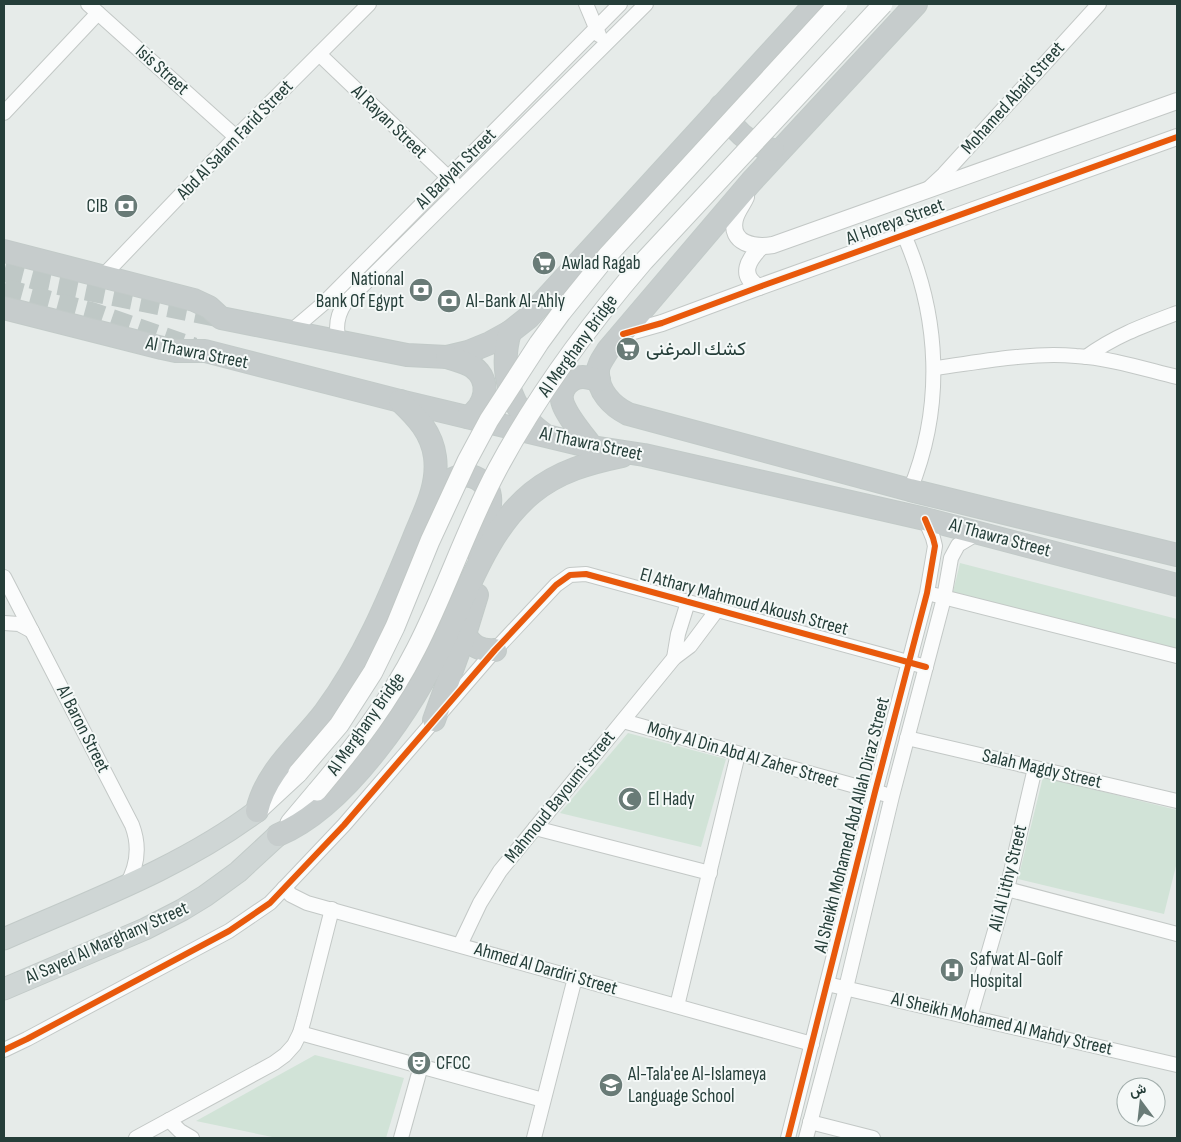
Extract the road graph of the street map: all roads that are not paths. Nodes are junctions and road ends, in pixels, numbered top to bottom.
1 (369, 4) edge
2 (586, 4) edge
3 (620, 4) edge
4 (646, 4) edge
5 (815, 4) edge
6 (838, 4) edge
7 (883, 4) edge
8 (916, 4) edge
9 (1099, 4) edge
10 (93, 8) edge
11 (596, 28) junction
12 (604, 46) junction
13 (319, 54) junction
14 (1177, 101) edge
15 (721, 106) junction
16 (4, 112) edge
17 (1177, 136) edge
18 (236, 137) junction
19 (779, 151) junction
20 (448, 178) junction
21 (751, 182) junction
22 (460, 189) junction
23 (925, 192) junction
24 (904, 235) junction
25 (761, 247) junction
26 (4, 251) edge
27 (102, 277) junction
28 (759, 287) junction
29 (4, 308) edge
30 (1177, 313) edge
31 (290, 332) junction
32 (510, 332) junction
33 (623, 334) junction
34 (339, 342) junction
35 (447, 357) junction
36 (1086, 357) junction
37 (934, 368) junction
38 (1177, 377) edge
39 (598, 380) junction
40 (400, 401) junction
41 (468, 417) junction
42 (546, 435) junction
43 (592, 447) junction
44 (633, 454) junction
45 (910, 490) junction
46 (432, 494) junction
47 (925, 519) junction
48 (979, 532) junction
49 (1177, 555) edge
50 (479, 564) junction
51 (4, 577) edge
52 (1177, 585) edge
53 (927, 593) junction
54 (944, 598) junction
55 (688, 602) junction
56 (717, 610) junction
57 (4, 623) edge
58 (32, 631) junction
59 (465, 634) junction
60 (495, 650) junction
61 (1177, 656) edge
62 (674, 658) junction
63 (909, 663) junction
64 (926, 667) junction
65 (434, 720) junction
66 (623, 721) junction
67 (907, 738) junction
68 (738, 754) junction
69 (1035, 768) junction
70 (317, 791) joint
71 (874, 792) junction
72 (892, 796) junction
73 (1177, 801) edge
74 (257, 811) junction
75 (535, 828) junction
76 (278, 834) junction
77 (710, 873) junction
78 (126, 886) junction
79 (284, 888) junction
80 (1007, 889) junction
81 (332, 909) junction
82 (1177, 931) edge
83 (4, 939) edge
84 (460, 945) junction
85 (575, 978) junction
86 (826, 984) junction
87 (846, 988) junction
88 (4, 989) edge
89 (677, 1006) junction
90 (970, 1017) junction
91 (300, 1033) junction
92 (812, 1044) junction
93 (4, 1050) edge
94 (1177, 1065) edge
95 (421, 1066) junction
96 (543, 1100) junction
97 (169, 1120) junction
98 (810, 1122) junction
99 (136, 1138) edge
100 (192, 1138) edge
101 (402, 1138) edge
102 (534, 1138) edge
103 (788, 1138) edge
104 (806, 1138) edge
105 (873, 1138) edge

1 - 13 street, Abd Al Salam Farid Street
2 - 11 street
3 - 11 street, Al Badyah Street
4 - 12 street, Al Badyah Street
5 - 15 highway, Al Thawra Street
6 - 74 main road, Al Merghany Bridge, bridge
7 - 70 main road, Al Merghany Bridge, bridge
8 - 19 highway
9 - 23 street, Mohamed Abaid Street
10 - 16 street
10 - 18 street, Isis Street
11 - 12 street
11 - 20 street, Al Badyah Street
12 - 22 street, Al Badyah Street
13 - 18 street, Abd Al Salam Farid Street
13 - 20 street, Al Rayan Street
14 - 23 street, Al Horeya Street
15 - 19 highway
15 - 32 highway, Al Thawra Street
17 - 24 street, Al Horeya Street
18 - 27 street, Abd Al Salam Farid Street
19 - 21 highway
20 - 22 street, Al Rayan Street
20 - 31 street, Al Badyah Street
21 - 25 street
21 - 33 highway
22 - 34 street, Al Badyah Street
23 - 25 street, Al Horeya Street
24 - 28 street, Al Horeya Street
24 - 37 street
25 - 28 street
26 - 27 highway, Al Thawra Street
27 - 31 highway, Al Thawra Street
28 - 33 street, Al Horeya Street
29 - 40 highway, Al Thawra Street
30 - 36 street
31 - 34 highway, Al Thawra Street
32 - 35 highway, Al Thawra Street
32 - 42 highway
33 - 39 highway
34 - 35 highway, Al Thawra Street
35 - 41 highway
36 - 37 street
36 - 38 street
37 - 45 street
39 - 43 highway
39 - 45 highway, Al Thawra Street
40 - 41 highway, Al Thawra Street
40 - 46 highway
41 - 42 highway, Al Thawra Street
42 - 43 highway, Al Thawra Street
43 - 44 highway, Al Thawra Street
44 - 47 highway, Al Thawra Street
44 - 50 highway
45 - 49 highway, Al Thawra Street
46 - 50 highway
46 - 74 highway
47 - 48 highway, Al Thawra Street
47 - 53 street, Al Sheikh Mohamed Abd Allah Diraz Street
48 - 52 highway, Al Thawra Street
48 - 54 street, Al Sheikh Mohamed Abd Allah Diraz Street
50 - 59 highway
50 - 76 highway
51 - 58 street, Al Baron Street
53 - 54 street
53 - 63 street, Al Sheikh Mohamed Abd Allah Diraz Street
54 - 61 street
54 - 64 street, Al Sheikh Mohamed Abd Allah Diraz Street
55 - 56 street, El Athary Mahmoud Akoush Street
55 - 60 street, El Athary Mahmoud Akoush Street
55 - 62 street, Mahmoud Bayoumi Street
56 - 62 street, Mahmoud Bayoumi Street
56 - 63 street, El Athary Mahmoud Akoush Street
57 - 58 street
58 - 78 street, Al Baron Street
59 - 60 highway
59 - 65 highway
60 - 65 street
62 - 66 street, Mahmoud Bayoumi Street
63 - 64 street, El Athary Mahmoud Akoush Street
63 - 71 street, Al Sheikh Mohamed Abd Allah Diraz Street
64 - 67 street, Al Sheikh Mohamed Abd Allah Diraz Street
65 - 79 street
66 - 68 street, Mohy Al Din Abd Al Zaher Street
66 - 75 street, Mahmoud Bayoumi Street
67 - 69 street, Salah Magdy Street
67 - 72 street, Al Sheikh Mohamed Abd Allah Diraz Street
68 - 71 street, Mohy Al Din Abd Al Zaher Street
68 - 77 street
69 - 73 street, Salah Magdy Street
69 - 80 street, Ali Al Lithy Street
70 - 76 main road, Al Sayed Al Marghany Street
71 - 72 street, Mohy Al Din Abd Al Zaher Street
71 - 86 street, Al Sheikh Mohamed Abd Allah Diraz Street
72 - 87 street, Al Sheikh Mohamed Abd Allah Diraz Street
74 - 78 main road
75 - 77 street
75 - 84 street, Mahmoud Bayoumi Street
76 - 88 main road, Al Sayed Al Marghany Street
77 - 89 street
78 - 83 main road
79 - 81 street, Ahmed Al Dardiri Street
79 - 93 street
80 - 82 street
80 - 90 street, Ali Al Lithy Street
81 - 84 street, Ahmed Al Dardiri Street
81 - 91 street
84 - 85 street, Ahmed Al Dardiri Street
85 - 89 street, Ahmed Al Dardiri Street
85 - 96 street
86 - 87 street, Al Sheikh Mohamed Al Mahdy Street
86 - 92 street, Al Sheikh Mohamed Abd Allah Diraz Street
87 - 90 street, Al Sheikh Mohamed Al Mahdy Street
87 - 98 street, Al Sheikh Mohamed Abd Allah Diraz Street
89 - 92 street, Ahmed Al Dardiri Street
90 - 94 street, Al Sheikh Mohamed Al Mahdy Street
91 - 95 street
91 - 97 street
92 - 103 street, Al Sheikh Mohamed Abd Allah Diraz Street
95 - 96 street
95 - 101 street
96 - 102 street
97 - 99 street
97 - 100 street
98 - 104 street, Al Sheikh Mohamed Abd Allah Diraz Street
98 - 105 street

